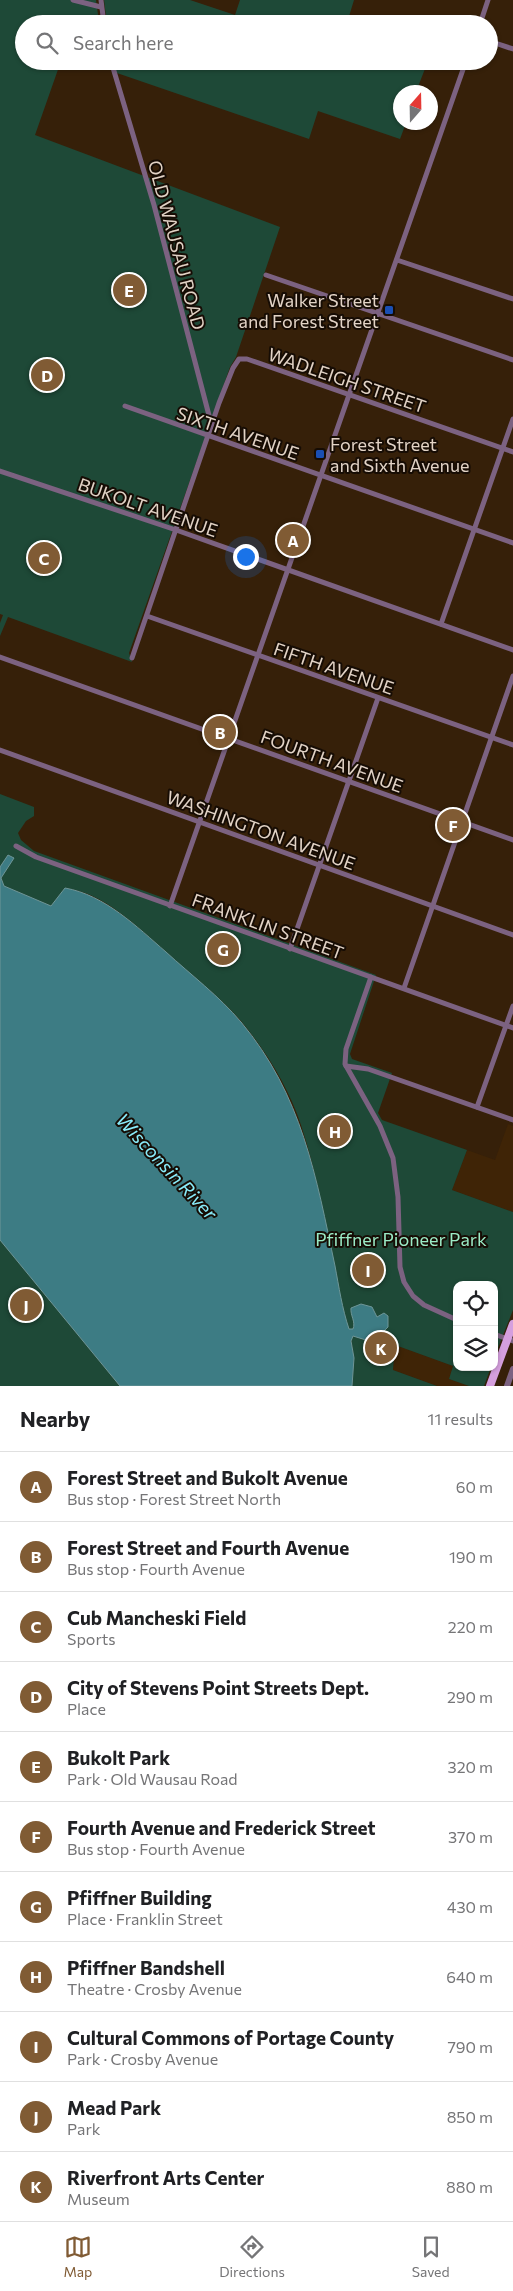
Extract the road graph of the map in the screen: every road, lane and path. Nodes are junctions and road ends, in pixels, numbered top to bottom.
1 (73, 0) edge
2 (101, 0) edge
3 (488, 0) edge
4 (101, 7) junction
5 (102, 15) edge
6 (483, 15) edge
7 (498, 44) edge
8 (513, 49) edge
9 (115, 70) edge
10 (463, 70) edge
11 (397, 260) junction
12 (266, 275) dead end
13 (513, 299) edge
14 (377, 313) junction
15 (513, 360) edge
16 (348, 395) junction
17 (124, 406) dead end
18 (513, 419) edge
19 (212, 424) junction
20 (207, 436) junction
21 (503, 449) junction
22 (513, 452) edge
23 (0, 471) edge
24 (320, 476) junction
25 (176, 530) junction
26 (474, 530) junction
27 (513, 543) edge
28 (287, 571) junction
29 (147, 616) junction
30 (441, 624) junction
31 (513, 650) edge
32 (257, 656) junction
33 (0, 657) edge
34 (132, 658) dead end
35 (513, 676) edge
36 (378, 698) junction
37 (491, 737) junction
38 (228, 739) junction
39 (513, 745) edge
40 (0, 750) edge
41 (349, 783) junction
42 (200, 822) junction
43 (462, 823) junction
44 (513, 840) edge
45 (16, 846) dead end
46 (320, 865) junction
47 (170, 906) junction
48 (433, 906) junction
49 (513, 935) edge
50 (290, 949) junction
51 (371, 977) junction
52 (404, 988) junction
53 (513, 1006) edge
54 (506, 1026) junction
55 (513, 1028) edge
56 (346, 1066) junction
57 (477, 1107) junction
58 (513, 1120) edge
59 (453, 1318) edge
60 (513, 1324) edge
61 (498, 1336) edge
62 (510, 1340) edge
63 (513, 1369) edge
64 (490, 1386) edge
65 (506, 1386) edge

1 - 4 street
2 - 4 street
3 - 6 street
4 - 5 street
7 - 8 street
9 - 19 street, OLD WAUSAU ROAD
10 - 11 street
11 - 13 street
11 - 14 street
12 - 14 street
14 - 15 street
14 - 16 street
16 - 19 street, WADLEIGH STREET
16 - 21 street, WADLEIGH STREET
16 - 24 street
17 - 20 street, SIXTH AVENUE
18 - 21 street
19 - 20 street
20 - 24 street, SIXTH AVENUE
20 - 25 street
21 - 22 street, WADLEIGH STREET
21 - 26 street
23 - 25 street, BUKOLT AVENUE
24 - 26 street, SIXTH AVENUE
24 - 28 street
25 - 28 street, BUKOLT AVENUE
25 - 29 street
26 - 27 street, SIXTH AVENUE
26 - 30 street
28 - 30 street, BUKOLT AVENUE
28 - 32 street
29 - 32 street, FIFTH AVENUE
29 - 34 street
30 - 31 street, BUKOLT AVENUE
32 - 36 street, FIFTH AVENUE
32 - 38 street
33 - 38 street, FOURTH AVENUE
35 - 37 street
36 - 37 street, FIFTH AVENUE
36 - 41 street
37 - 39 street, FIFTH AVENUE
37 - 43 street
38 - 41 street, FOURTH AVENUE
38 - 42 street
40 - 42 street, WASHINGTON AVENUE
41 - 43 street, FOURTH AVENUE
41 - 46 street
42 - 46 street, WASHINGTON AVENUE
42 - 47 street
43 - 44 street, FOURTH AVENUE
43 - 48 street
45 - 47 street, FRANKLIN STREET
46 - 48 street, WASHINGTON AVENUE
46 - 50 street
47 - 50 street, FRANKLIN STREET
48 - 49 street, WASHINGTON AVENUE
48 - 52 street
50 - 51 street, FRANKLIN STREET
51 - 52 street, FRANKLIN STREET
51 - 56 street
52 - 54 street, FRANKLIN STREET
53 - 54 street
54 - 55 street, FRANKLIN STREET
54 - 57 street
56 - 57 street
56 - 59 street
57 - 58 street
60 - 62 main road
61 - 62 street
62 - 64 main road
63 - 65 street

